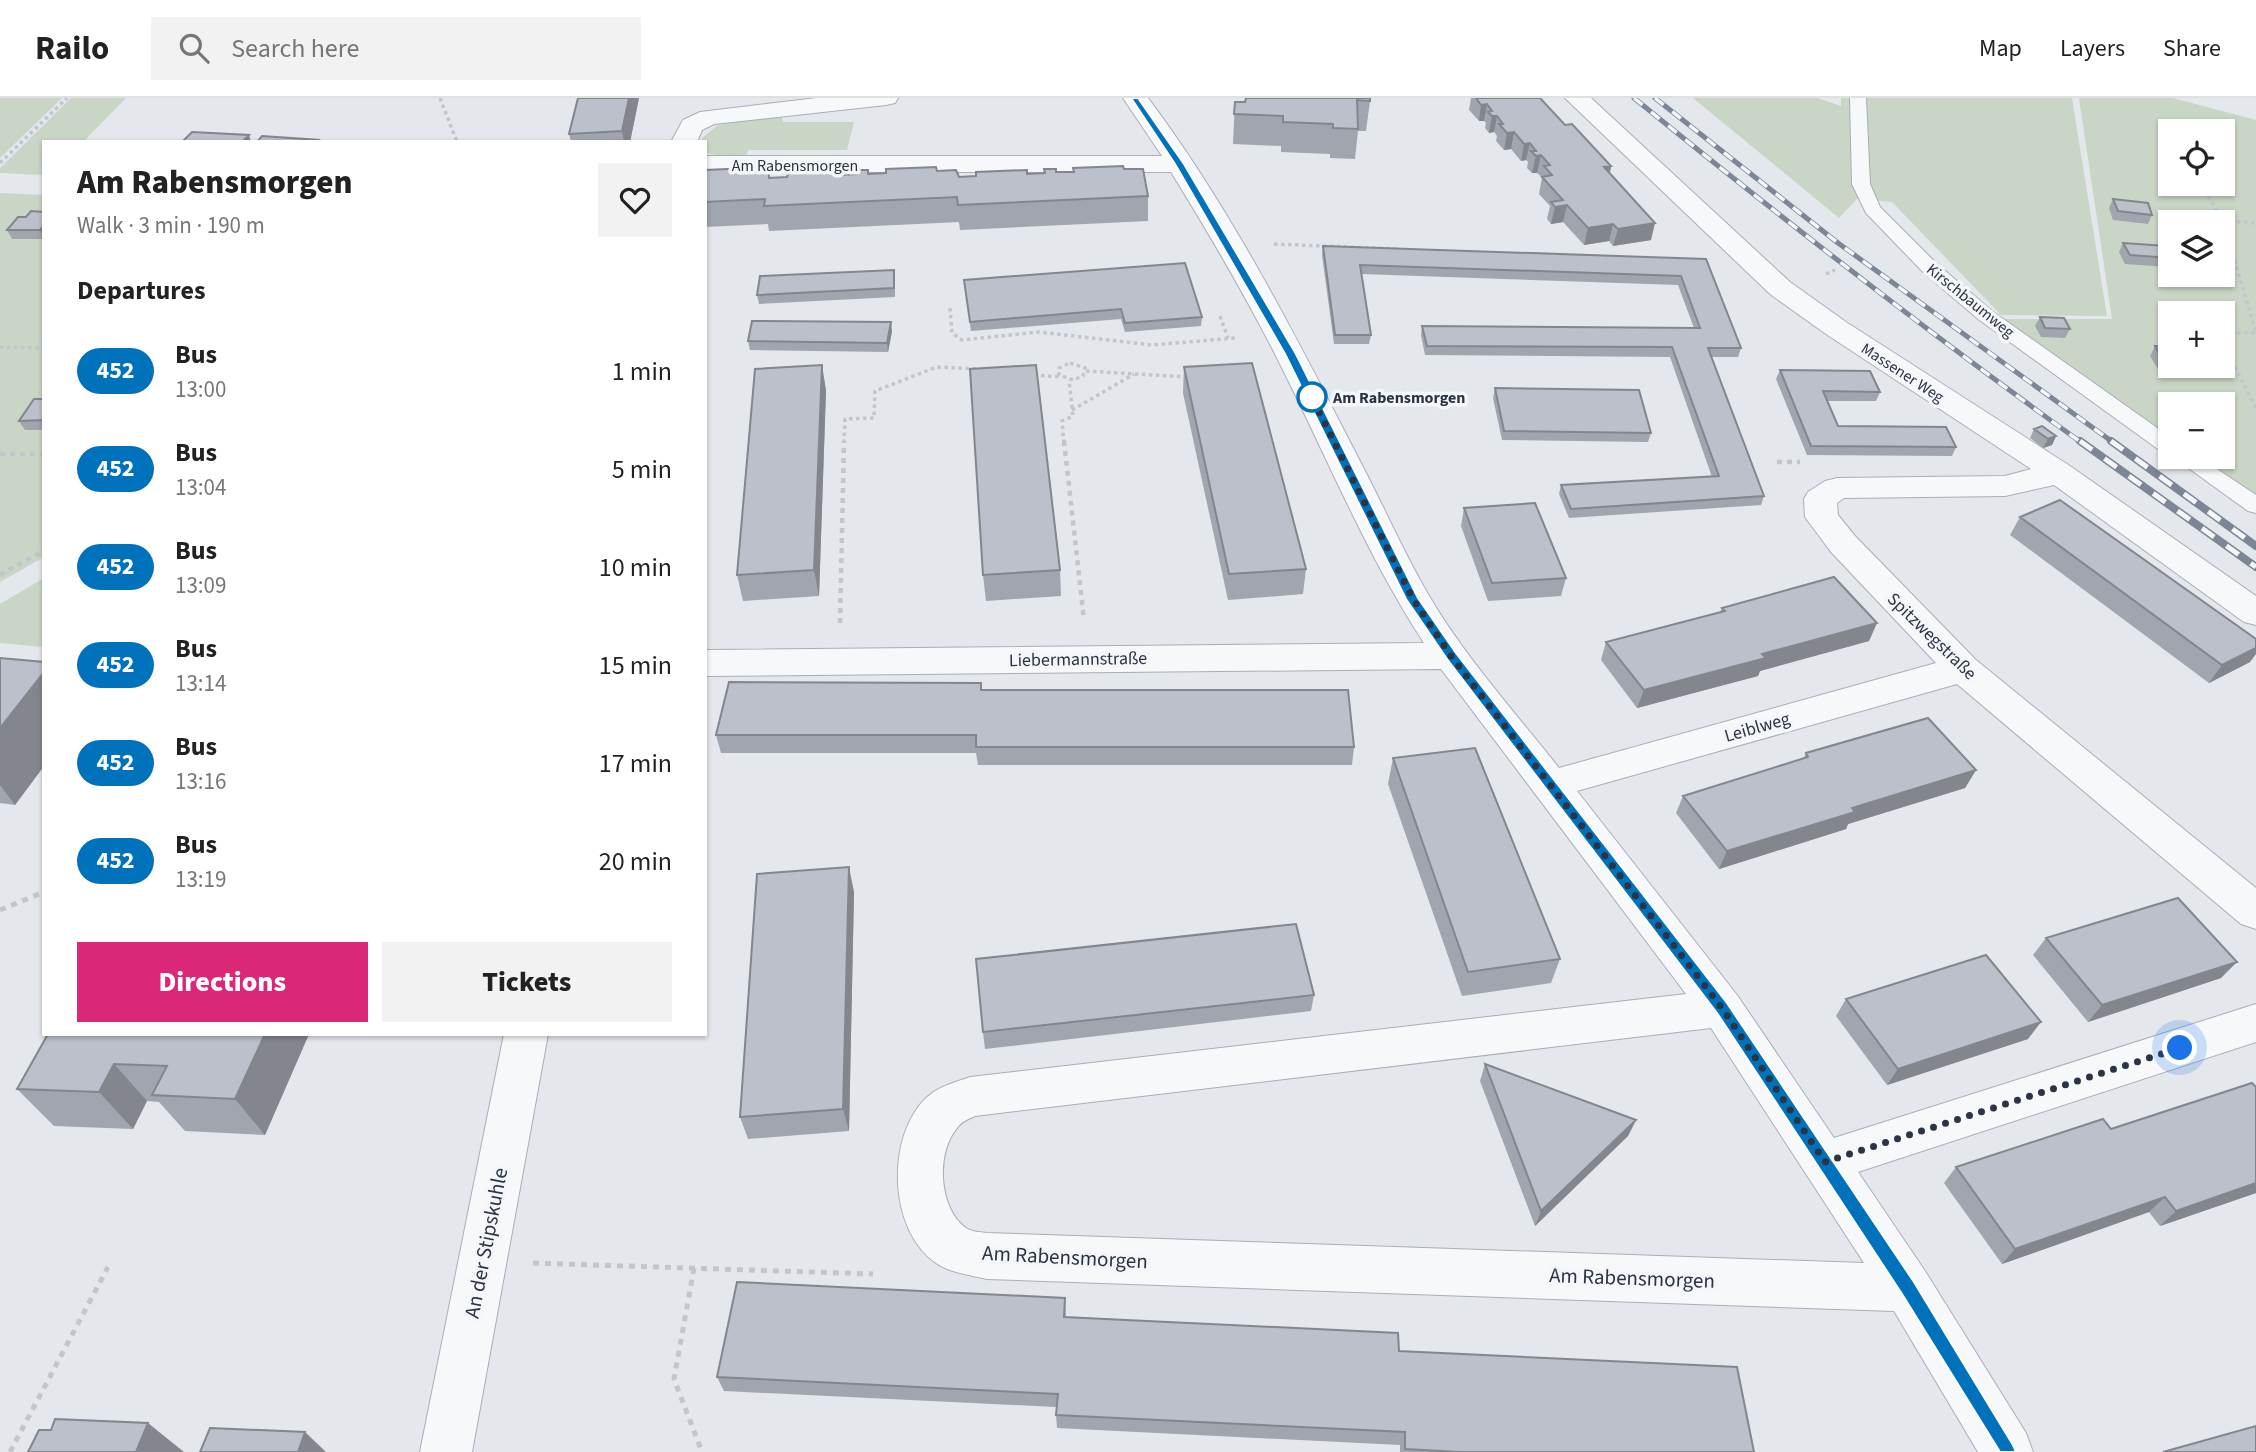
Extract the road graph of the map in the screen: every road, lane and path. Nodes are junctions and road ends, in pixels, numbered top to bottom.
1 (67, 98) edge
2 (440, 98) edge
3 (886, 98) edge
4 (1135, 98) edge
5 (1577, 98) edge
6 (1858, 98) edge
7 (456, 140) edge
8 (685, 140) edge
9 (0, 163) edge
10 (707, 163) edge
11 (1180, 164) junction
12 (2235, 222) edge
13 (2256, 223) edge
14 (1228, 243) junction
15 (1403, 249) edge
16 (2235, 262) edge
17 (950, 308) dead end
18 (2235, 333) edge
19 (1240, 337) dead end
20 (0, 347) edge
21 (42, 348) edge
22 (2235, 367) edge
23 (993, 370) edge
24 (1086, 371) junction
25 (1134, 374) junction
26 (1034, 375) edge
27 (1061, 377) junction
28 (1193, 377) edge
29 (1069, 380) junction
30 (2256, 408) edge
31 (1072, 410) junction
32 (2158, 438) edge
33 (0, 454) edge
34 (42, 454) edge
35 (1777, 462) dead end
36 (1811, 462) dead end
37 (2201, 469) edge
38 (2059, 473) junction
39 (2218, 481) junction
40 (2256, 485) edge
41 (2256, 506) edge
42 (42, 549) edge
43 (0, 575) edge
44 (2256, 613) edge
45 (1451, 656) junction
46 (1089, 659) junction
47 (839, 662) junction
48 (707, 663) edge
49 (1963, 669) junction
50 (1552, 785) junction
51 (42, 893) edge
52 (0, 910) edge
53 (2256, 912) edge
54 (1722, 1008) junction
55 (2256, 1023) edge
56 (526, 1036) edge
57 (1825, 1162) junction
58 (483, 1261) junction
59 (108, 1267) dead end
60 (694, 1268) junction
61 (873, 1274) dead end
62 (1908, 1288) junction
63 (10, 1452) edge
64 (446, 1452) edge
65 (702, 1452) edge
66 (2007, 1452) edge

1 - 9 path
2 - 7 path
3 - 8 street
4 - 11 street
5 - 38 street, Massener Weg
6 - 32 lane, Kirschbaumweg
10 - 11 street, Am Rabensmorgen
11 - 14 street
12 - 13 path
14 - 15 path
14 - 45 street
16 - 18 path
17 - 19 path
20 - 21 path
22 - 30 path
23 - 47 path
24 - 25 path
24 - 27 path
24 - 29 path
25 - 28 path
25 - 31 path
26 - 27 path
27 - 29 path
29 - 31 path
31 - 46 path
33 - 34 path
35 - 36 path
37 - 39 lane
38 - 44 street, Massener Weg
38 - 49 street, Spitzwegstraße
39 - 40 lane
39 - 41 lane
42 - 43 path
45 - 46 street, Liebermannstraße
45 - 50 street
46 - 47 street, Liebermannstraße
47 - 48 street, Liebermannstraße
49 - 50 street, Leiblweg
49 - 53 street, Spitzwegstraße
50 - 54 street
51 - 52 path
54 - 57 street
54 - 62 street, Am Rabensmorgen
55 - 57 street
56 - 58 street, An der Stipskuhle
57 - 62 street
58 - 60 path
58 - 64 street, An der Stipskuhle
59 - 63 path
60 - 61 path
60 - 65 path
62 - 66 street

